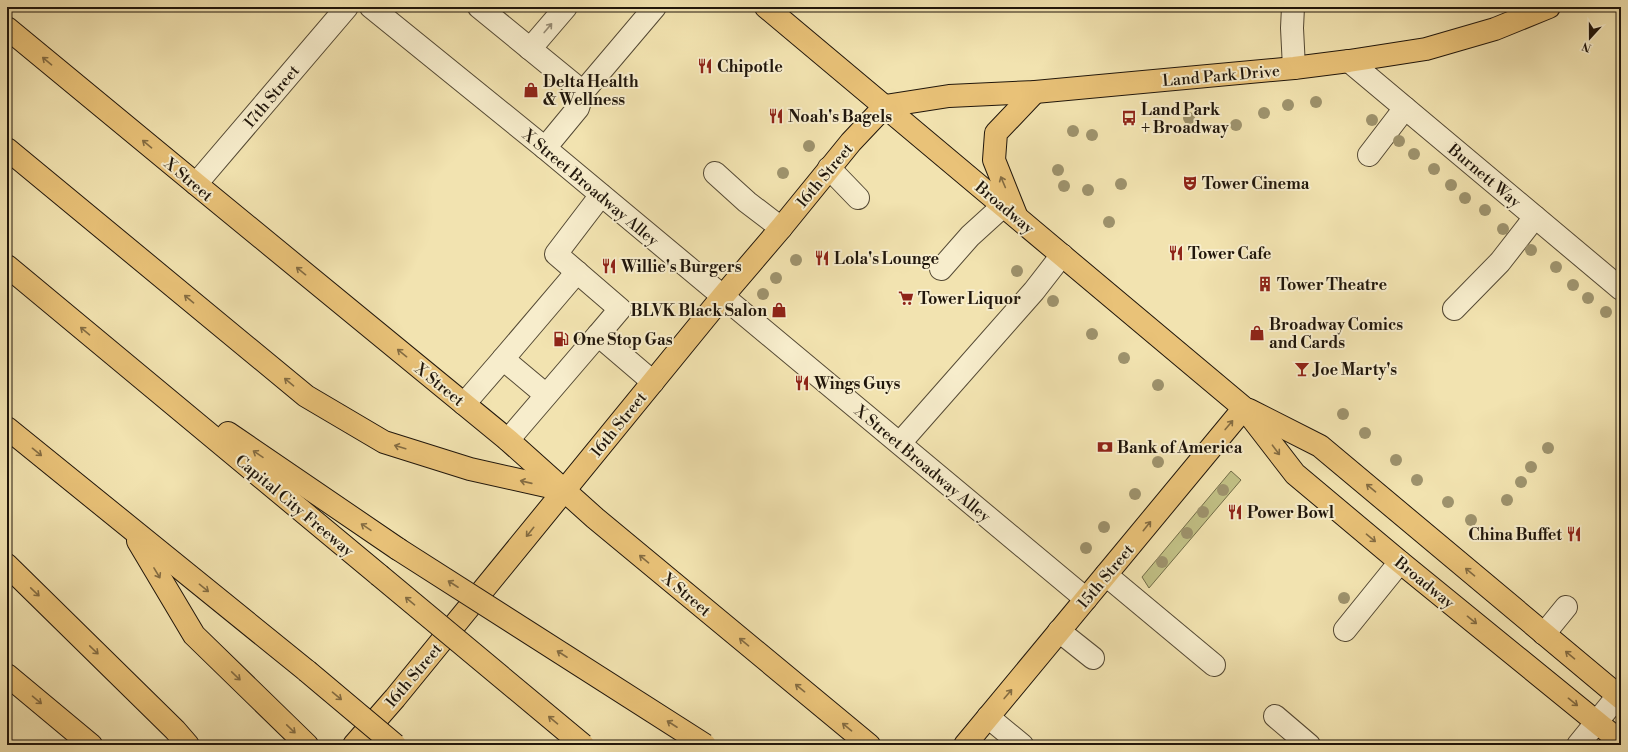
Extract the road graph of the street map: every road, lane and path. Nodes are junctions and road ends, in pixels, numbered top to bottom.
1 (347, 7) edge
2 (371, 7) edge
3 (479, 7) edge
4 (566, 7) edge
5 (655, 7) edge
6 (766, 7) edge
7 (1293, 7) edge
8 (1549, 7) edge
9 (7, 28) edge
10 (530, 49) junction
11 (1349, 61) junction
12 (1294, 68) junction
13 (583, 92) junction
14 (1035, 92) junction
15 (885, 106) junction
16 (1405, 108) junction
17 (7, 148) edge
18 (545, 148) junction
19 (1369, 155) dead end
20 (829, 168) junction
21 (715, 173) dead end
22 (196, 184) junction
23 (601, 195) junction
24 (858, 198) dead end
25 (1011, 212) junction
26 (1535, 217) junction
27 (781, 228) junction
28 (1062, 255) junction
29 (7, 266) edge
30 (940, 269) dead end
31 (577, 272) junction
32 (1621, 290) edge
33 (723, 296) junction
34 (1454, 310) dead end
35 (598, 335) junction
36 (115, 356) junction
37 (502, 359) junction
38 (653, 382) junction
39 (546, 395) junction
40 (464, 404) junction
41 (1244, 408) junction
42 (7, 428) edge
43 (508, 440) junction
44 (900, 443) junction
45 (564, 490) junction
46 (130, 528) junction
47 (1400, 562) junction
48 (7, 565) edge
49 (1106, 574) junction
50 (1086, 599) junction
51 (1566, 607) dead end
52 (1345, 630) dead end
53 (1059, 631) junction
54 (1544, 634) junction
55 (1093, 658) dead end
56 (1214, 665) dead end
57 (7, 675) edge
58 (1620, 696) edge
59 (1275, 716) dead end
60 (988, 717) junction
61 (1597, 722) junction
62 (1621, 742) edge
63 (91, 745) edge
64 (188, 745) edge
65 (307, 745) edge
66 (354, 745) edge
67 (395, 745) edge
68 (583, 745) edge
69 (705, 745) edge
70 (869, 745) edge
71 (965, 745) edge
72 (1022, 745) edge
73 (1310, 745) edge
74 (1578, 745) edge

1 - 22 street, 17th Street
2 - 18 street, X Street Broadway Alley
3 - 10 street
10 -> 4 street
5 - 13 street
6 - 15 main road, Broadway
7 - 12 street
8 - 11 main road, Land Park Drive
22 -> 9 main road, X Street
10 - 13 street
11 - 12 main road, Land Park Drive
11 - 16 street, Burnett Way
12 - 14 main road, Land Park Drive
13 - 18 street
14 - 15 main road, Land Park Drive
25 -> 14 main road
15 - 20 main road, 16th Street
15 - 25 main road, Broadway
16 - 19 street
16 - 26 street, Burnett Way
45 -> 17 main road
18 - 23 street, X Street Broadway Alley
20 - 24 street
20 - 27 main road, 16th Street
21 - 27 street
40 -> 22 main road, X Street
23 - 31 street
23 - 33 street, X Street Broadway Alley
25 - 28 main road, Broadway
25 - 30 street
26 - 32 street, Burnett Way
26 - 34 street
27 - 33 main road, 16th Street
28 - 41 main road, Broadway
28 - 44 street
36 -> 29 main road, Capital City Freeway
31 - 35 street
31 - 37 street
33 - 38 main road, 16th Street
33 - 44 street, X Street Broadway Alley
35 - 38 street
35 - 39 street
68 -> 36 main road, Capital City Freeway, bridge
69 -> 36 main road, bridge
37 - 39 street
37 - 40 street
38 - 45 main road, 16th Street
39 - 43 street
40 - 43 main road, X Street
41 -> 47 main road, Broadway
49 -> 41 main road, 15th Street
54 -> 41 main road, Broadway
42 -> 46 main road
43 - 45 main road, X Street
44 - 50 street, X Street Broadway Alley
45 -> 66 main road, 16th Street
70 -> 45 main road, X Street
46 -> 65 main road
46 -> 67 main road, bridge
47 - 52 street
47 -> 61 main road, Broadway
48 -> 64 main road
49 - 50 main road, 15th Street
49 - 56 street
50 - 53 main road, 15th Street
51 - 54 street
53 - 55 street
60 -> 53 main road, 15th Street
58 -> 54 main road, Broadway
57 -> 63 main road
58 - 61 street
59 - 73 street
60 - 71 main road, 15th Street
60 - 72 street
61 - 62 main road, Broadway
61 - 74 street

